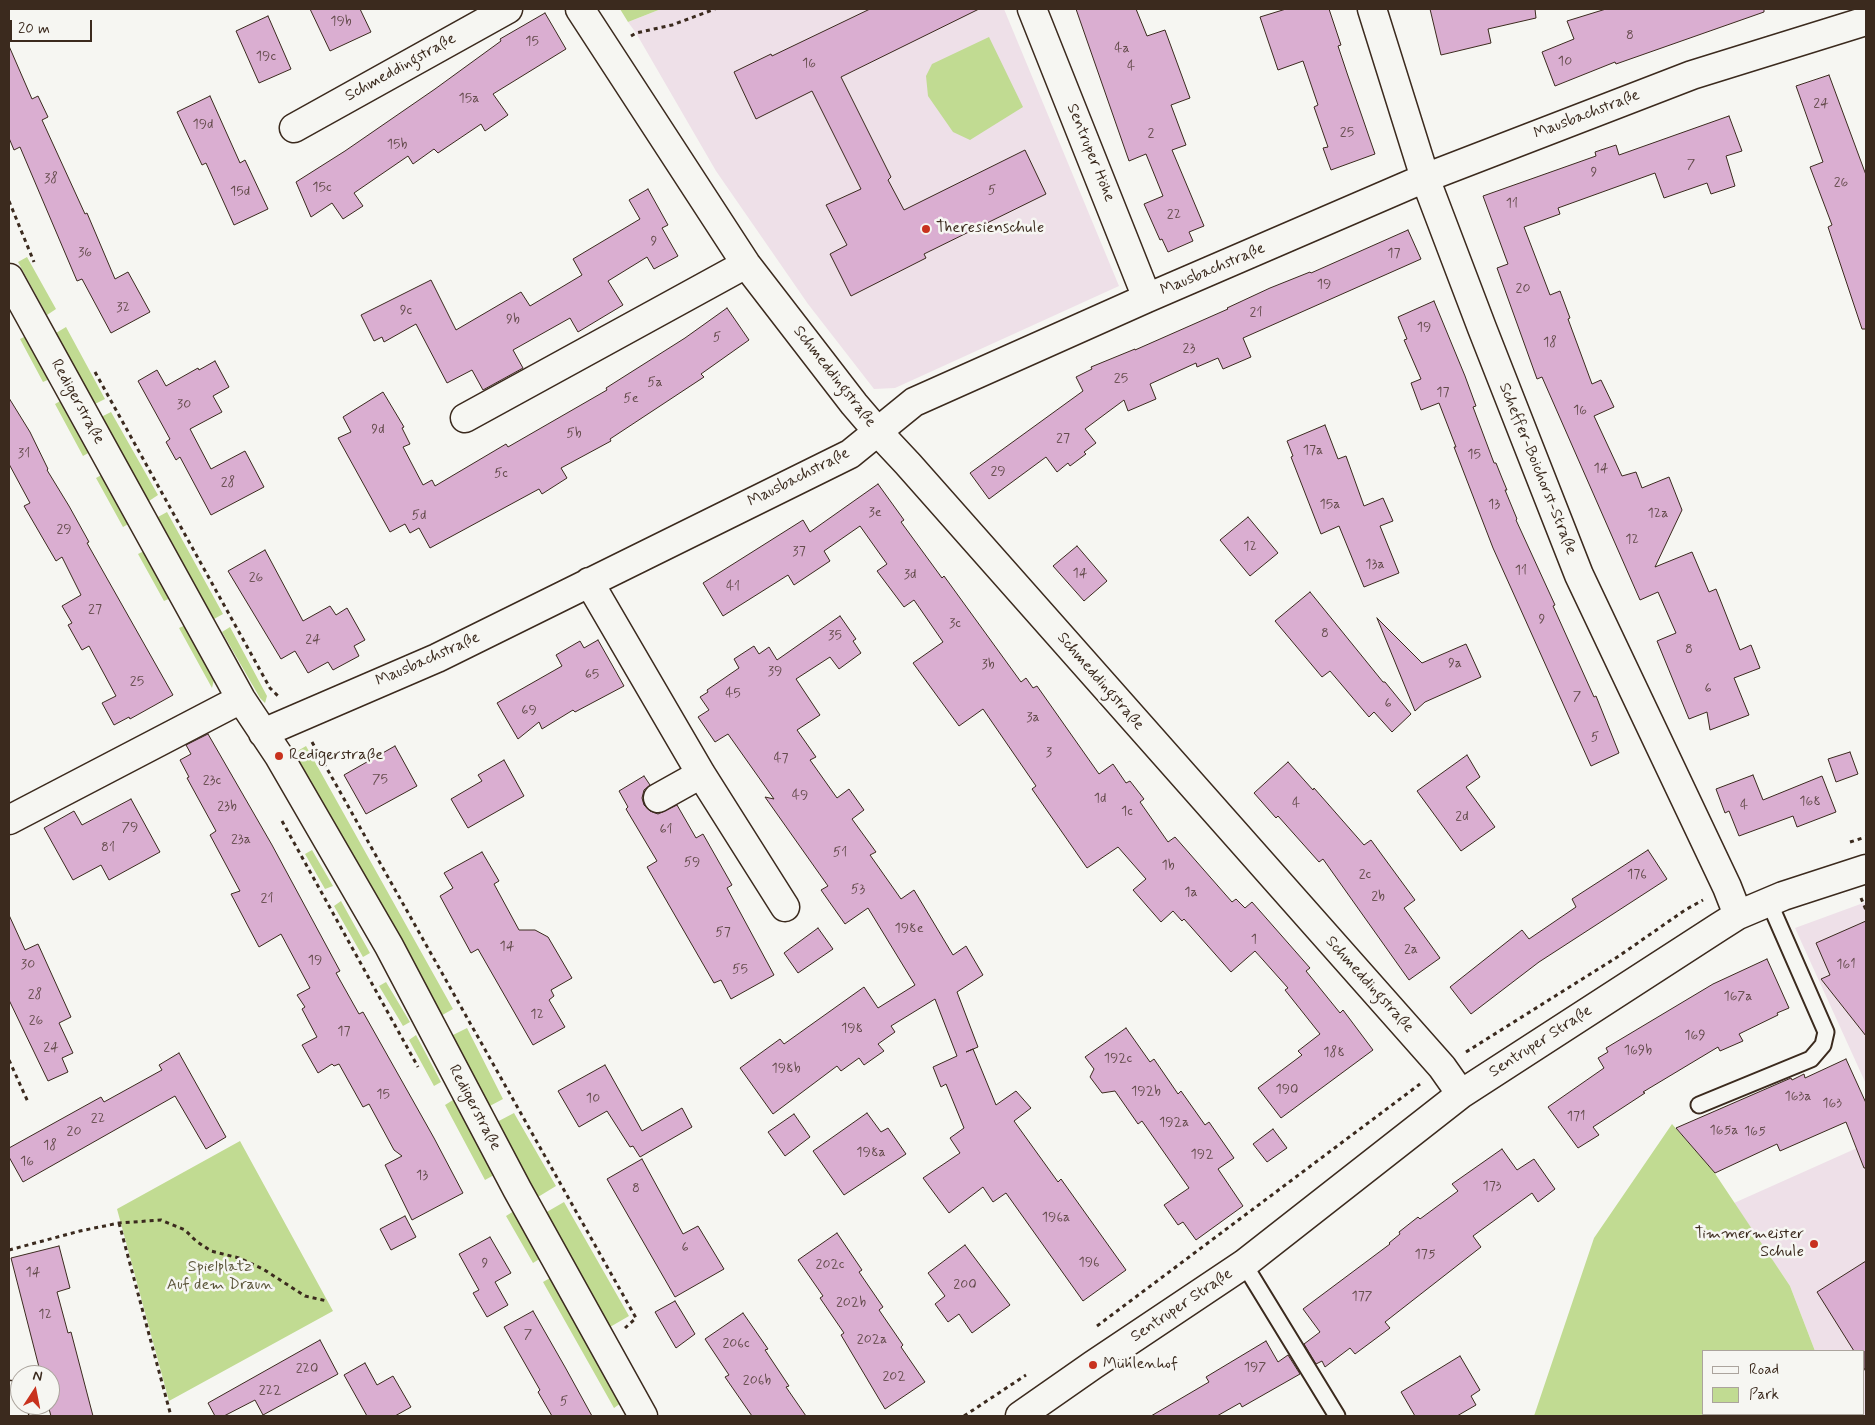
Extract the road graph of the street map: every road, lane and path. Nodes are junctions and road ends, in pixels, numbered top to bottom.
1 (508, 9) edge
2 (580, 9) edge
3 (715, 9) edge
4 (1032, 9) edge
5 (1372, 9) edge
6 (1866, 21) edge
7 (609, 53) junction
8 (294, 128) dead end
9 (1425, 178) junction
10 (9, 202) edge
11 (746, 264) junction
12 (35, 266) dead end
13 (9, 278) edge
14 (1148, 298) junction
15 (93, 368) dead end
16 (465, 418) dead end
17 (878, 432) junction
18 (589, 582) junction
19 (241, 699) junction
20 (298, 717) junction
21 (263, 733) junction
22 (701, 774) junction
23 (658, 798) dead end
24 (278, 814) dead end
25 (9, 820) edge
26 (1866, 869) edge
27 (1769, 902) junction
28 (785, 907) dead end
29 (1738, 914) junction
30 (9, 1060) edge
31 (422, 1074) dead end
32 (1461, 1094) junction
33 (28, 1102) dead end
34 (1698, 1105) dead end
35 (119, 1223) junction
36 (9, 1250) edge
37 (1244, 1264) junction
38 (327, 1300) dead end
39 (624, 1329) dead end
40 (9, 1395) edge
41 (14, 1416) edge
42 (170, 1416) edge
43 (643, 1416) edge
44 (1020, 1416) edge
45 (1336, 1416) edge

1 - 8 street, Schmeddingstraße
2 - 7 street, Schmeddingstraße
3 - 7 path
4 - 14 street, Sentruper Höhe
5 - 9 street, Scheffer-Boichorst-Straße
6 - 9 street, Mausbachstraße
7 - 11 street, Schmeddingstraße
9 - 14 street, Mausbachstraße
9 - 29 street, Scheffer-Boichorst-Straße
10 - 12 path
11 - 16 street
11 - 17 street, Schmeddingstraße
13 - 19 street, Redigerstraße
14 - 17 street, Mausbachstraße
15 - 20 path
17 - 18 street, Mausbachstraße
17 - 32 street, Schmeddingstraße
18 - 20 street, Mausbachstraße
18 - 22 street
19 - 21 street, Redigerstraße
19 - 25 street
20 - 21 street, Mausbachstraße
20 - 39 path
21 - 43 street, Redigerstraße
22 - 23 street
22 - 28 street
24 - 31 path
26 - 27 street, Sentruper Straße
27 - 29 street, Sentruper Straße
27 - 34 lane
29 - 32 street, Sentruper Straße
30 - 33 path
32 - 37 street, Sentruper Straße
35 - 36 path
35 - 38 path
35 - 42 path
37 - 44 street, Sentruper Straße
37 - 45 lane, Sentruper Straße
40 - 41 street

